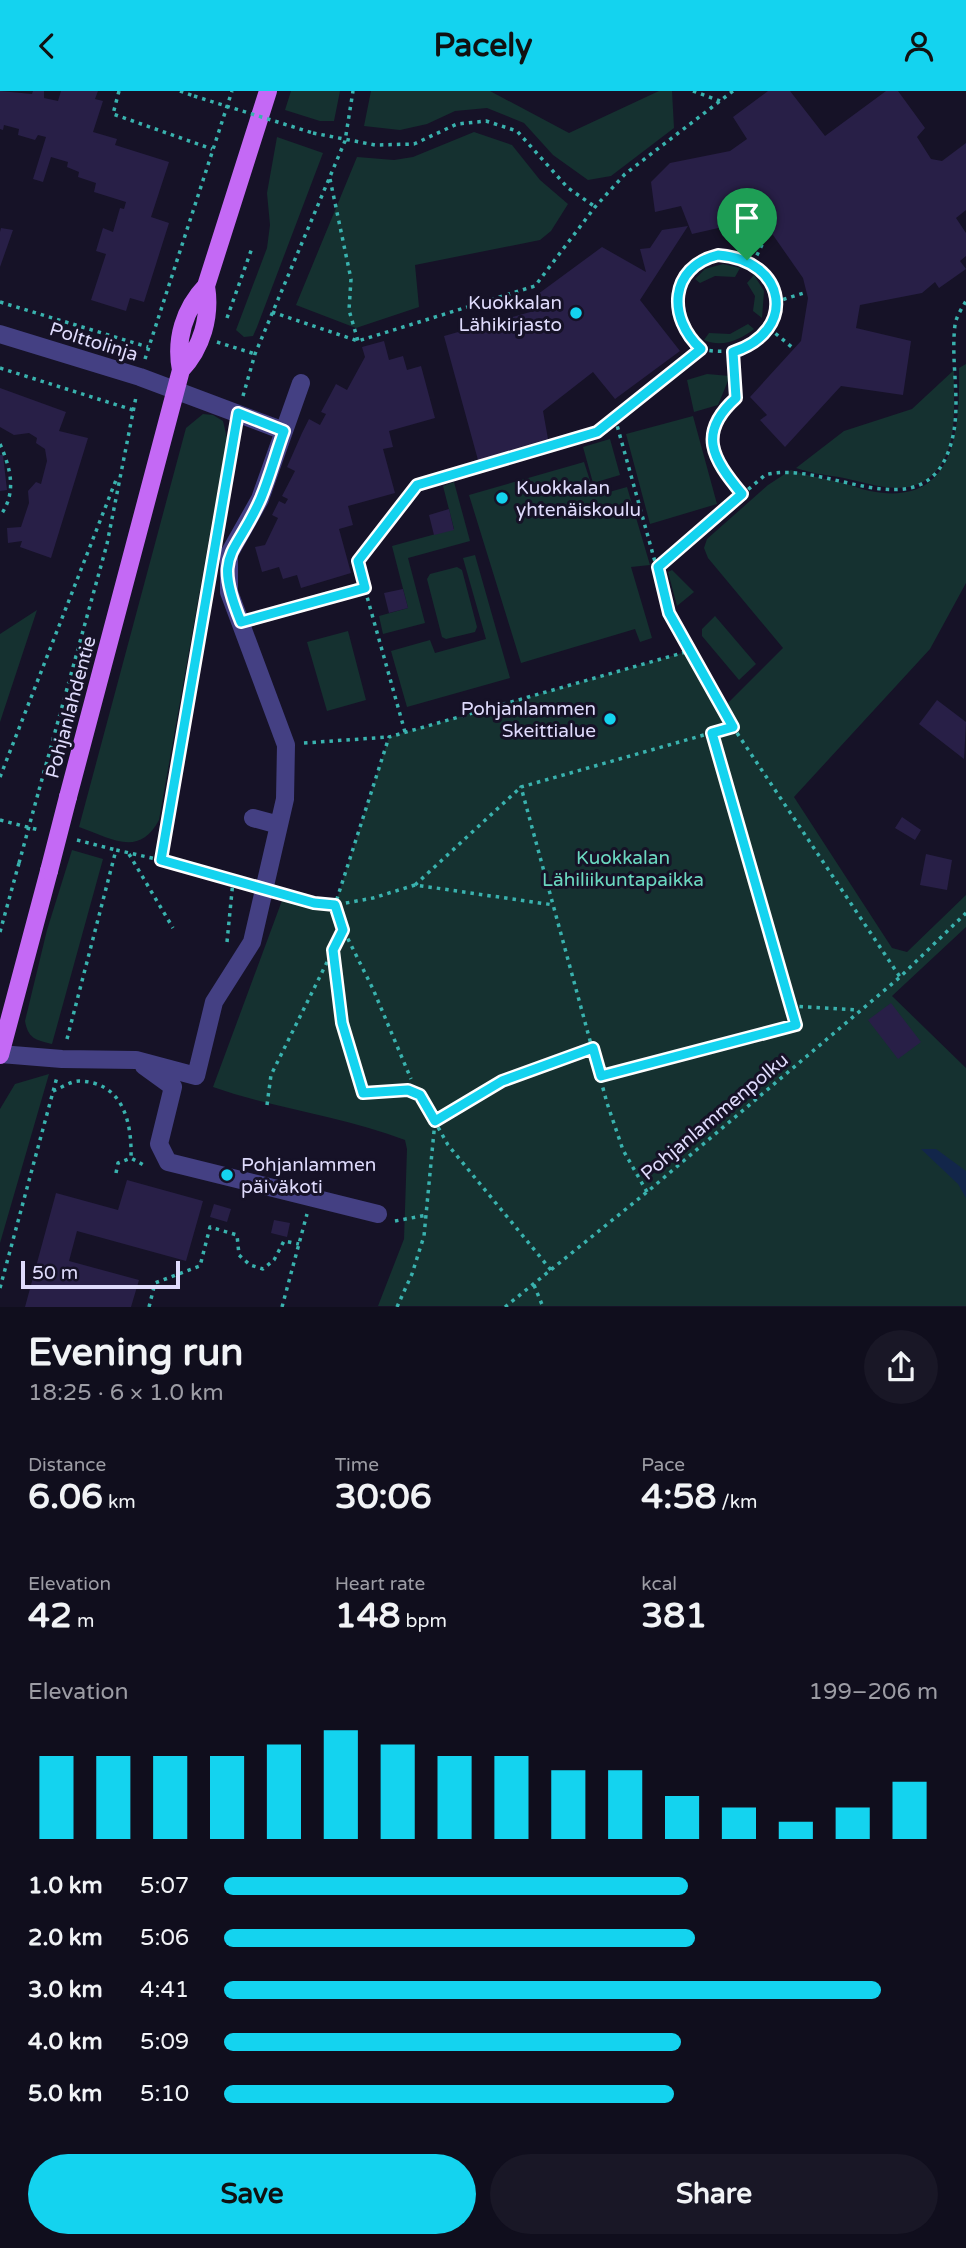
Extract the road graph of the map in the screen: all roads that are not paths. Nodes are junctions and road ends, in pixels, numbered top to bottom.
1 (268, 91) edge
2 (0, 334) edge
3 (301, 383) dead end
4 (176, 389) junction
5 (284, 431) junction
6 (253, 818) dead end
7 (279, 825) junction
8 (0, 1054) edge
9 (136, 1060) junction
10 (378, 1214) dead end

1 - 4 main road, Pohjanlahdentie
2 - 4 street, Polttolinja
3 - 5 street
4 - 5 street, Polttolinja
4 - 8 main road, Pohjanlahdentie, bridge
5 - 7 street
6 - 7 street
7 - 9 street
8 - 9 street
9 - 10 street

